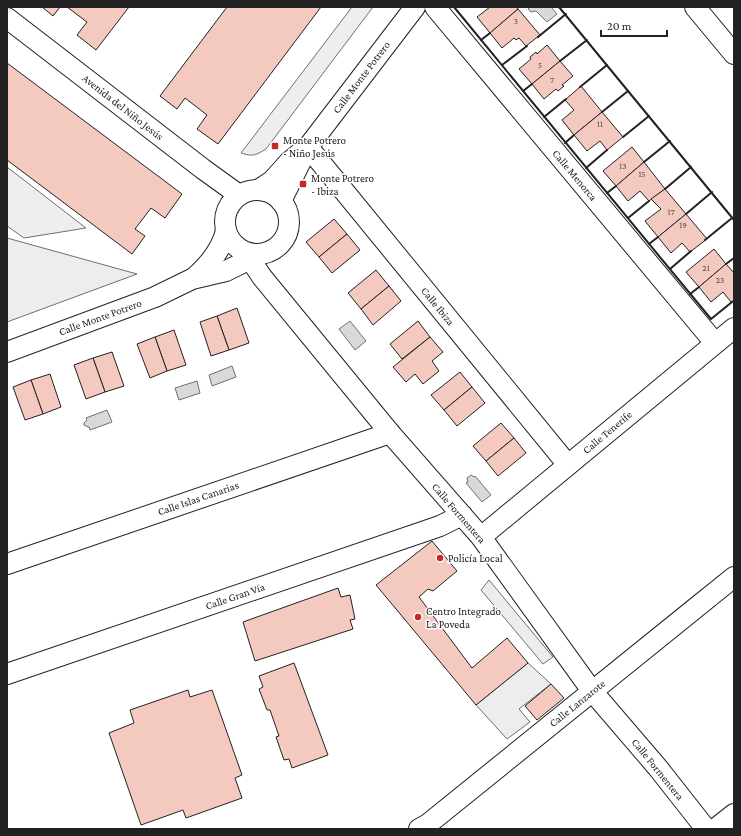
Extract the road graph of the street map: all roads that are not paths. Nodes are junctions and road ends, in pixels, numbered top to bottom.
1 (415, 7) edge
2 (435, 7) edge
3 (695, 7) edge
4 (7, 18) edge
5 (734, 54) edge
6 (308, 147) junction
7 (248, 192) junction
8 (281, 201) junction
9 (226, 231) junction
10 (255, 256) junction
11 (192, 280) junction
12 (734, 328) edge
13 (716, 343) junction
14 (7, 352) edge
15 (390, 433) junction
16 (568, 465) junction
17 (462, 515) junction
18 (481, 537) junction
19 (7, 564) edge
20 (734, 577) edge
21 (7, 674) edge
22 (592, 691) junction
23 (734, 814) edge
24 (419, 829) edge
25 (706, 829) edge
26 (715, 829) edge

1 - 6 street, Calle Monte Potrero
2 - 13 street, Calle Menorca
3 - 5 street
4 - 7 street, Avenida del Niño Jesús
6 - 7 street, Calle Monte Potrero
6 - 8 street, Calle Monte Potrero
6 - 16 street, Calle Ibiza
7 - 8 street
7 - 9 street
8 - 10 street
9 - 10 street
9 - 11 street, Calle Monte Potrero
10 - 11 street, Calle Monte Potrero
10 - 15 street, Calle Formentera
11 - 14 street, Calle Monte Potrero
12 - 13 street, Calle Tenerife
13 - 16 street, Calle Tenerife
15 - 17 street, Calle Formentera
15 - 19 street, Calle Islas Canarias
16 - 18 street, Calle Tenerife
17 - 18 street, Calle Formentera
17 - 21 street, Calle Gran Vía
18 - 22 street, Calle Formentera
20 - 22 street, Calle Lanzarote
22 - 24 street, Calle Lanzarote
22 - 25 street, Calle Formentera
23 - 26 street

